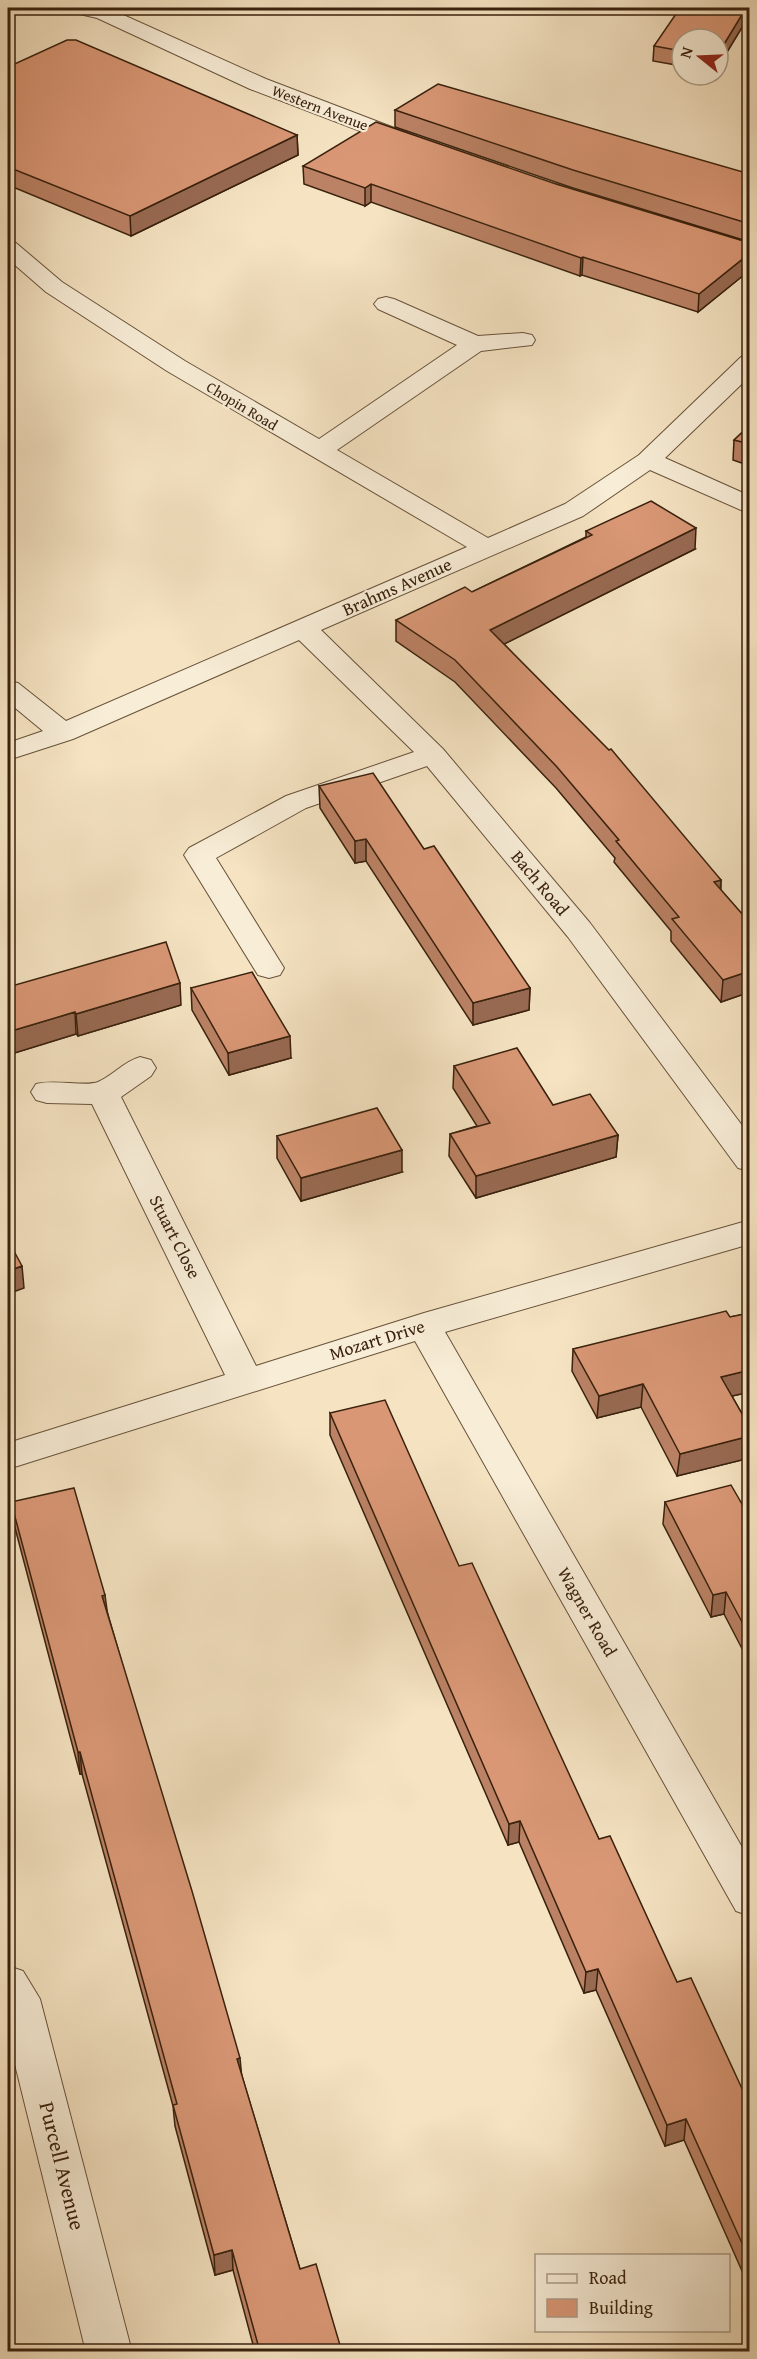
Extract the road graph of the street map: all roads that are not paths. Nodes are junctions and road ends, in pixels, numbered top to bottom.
1 (78, 8) edge
2 (100, 10) edge
3 (425, 148) edge
4 (8, 249) edge
5 (386, 304) dead end
6 (523, 340) dead end
7 (475, 344) junction
8 (750, 362) edge
9 (318, 451) junction
10 (648, 460) junction
11 (750, 506) edge
12 (487, 548) junction
13 (303, 628) junction
14 (8, 689) edge
15 (63, 733) junction
16 (8, 752) edge
17 (433, 754) junction
18 (268, 968) dead end
19 (140, 1068) dead end
20 (47, 1092) dead end
21 (103, 1094) junction
22 (750, 1160) edge
23 (750, 1232) edge
24 (424, 1326) junction
25 (246, 1381) junction
26 (8, 1456) edge
27 (750, 1899) edge
28 (8, 1984) edge
29 (109, 2352) edge

1 - 2 street, Western Avenue
2 - 3 street, Western Avenue
4 - 9 street, Chopin Road
5 - 7 street
6 - 7 street
7 - 9 street
8 - 10 street, Brahms Avenue
9 - 12 street, Chopin Road
10 - 11 street
10 - 12 street, Brahms Avenue
12 - 13 street, Brahms Avenue
13 - 15 street, Brahms Avenue
13 - 17 street, Bach Road
14 - 15 street
15 - 16 street, Brahms Avenue
17 - 18 street
17 - 22 street, Bach Road
19 - 21 street
20 - 21 street
21 - 25 street, Stuart Close
23 - 24 street, Mozart Drive
24 - 25 street, Mozart Drive
24 - 27 street, Wagner Road
25 - 26 street, Mozart Drive
28 - 29 street, Purcell Avenue

